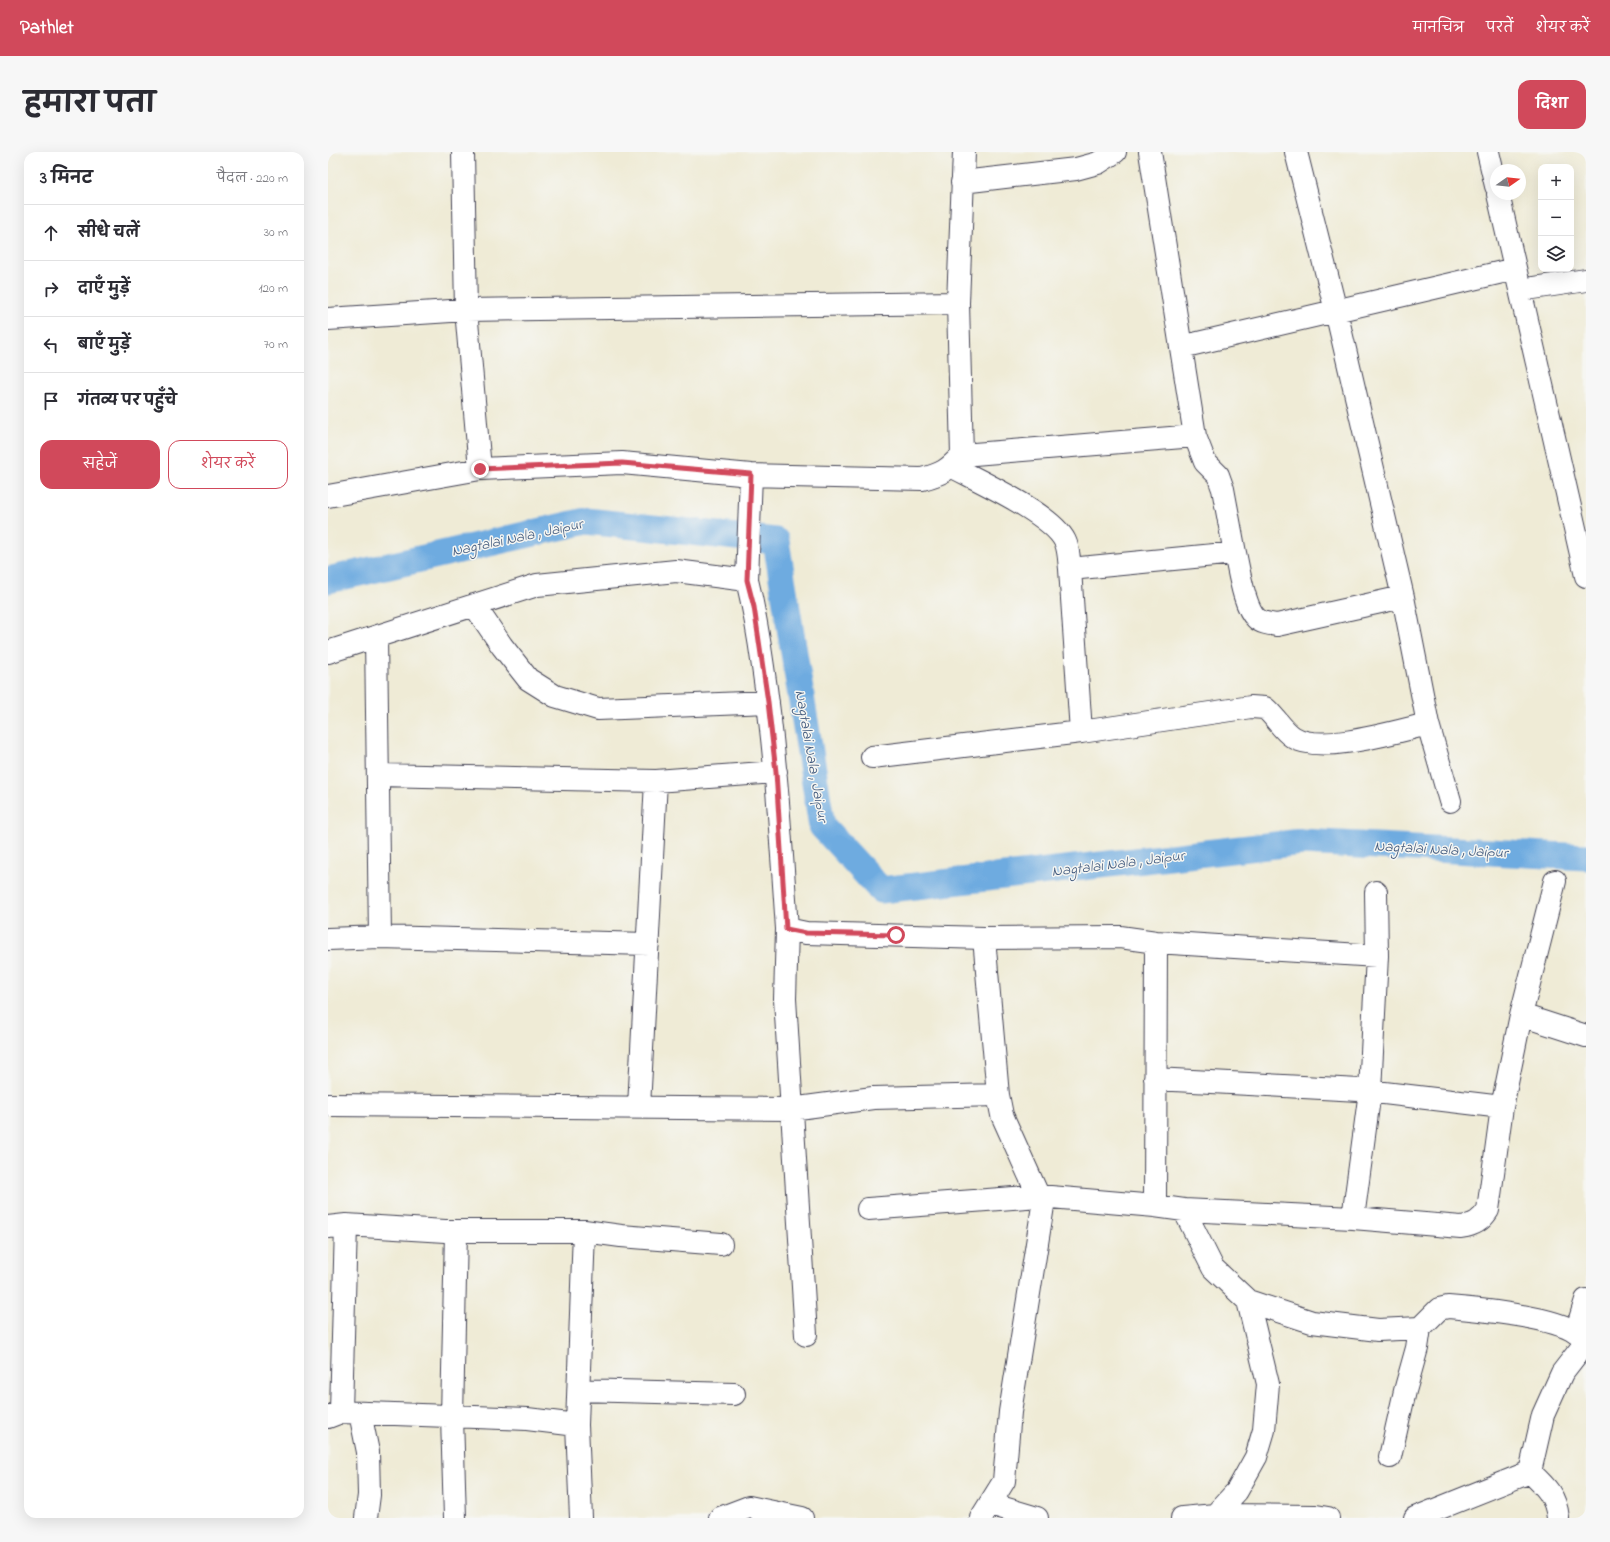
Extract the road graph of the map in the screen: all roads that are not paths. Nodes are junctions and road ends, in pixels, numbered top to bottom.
1 (463, 152) edge
2 (964, 152) edge
3 (1115, 152) edge
4 (1150, 152) edge
5 (1296, 152) edge
6 (1488, 152) edge
7 (1491, 164) edge
8 (962, 182) junction
9 (1499, 200) edge
10 (1518, 280) junction
11 (1586, 280) edge
12 (958, 303) junction
13 (466, 310) junction
14 (1336, 311) junction
15 (328, 319) edge
16 (1181, 347) junction
17 (1195, 436) junction
18 (956, 460) junction
19 (480, 469) junction
20 (751, 474) junction
21 (328, 496) edge
22 (1235, 553) junction
23 (1070, 569) junction
24 (1586, 576) edge
25 (747, 580) junction
26 (1404, 597) junction
27 (474, 605) junction
28 (376, 637) junction
29 (328, 652) edge
30 (768, 702) junction
31 (1428, 724) junction
32 (1081, 732) junction
33 (872, 757) dead end
34 (776, 772) junction
35 (378, 775) junction
36 (656, 781) junction
37 (1450, 801) dead end
38 (1555, 880) dead end
39 (1376, 892) dead end
40 (786, 929) junction
41 (380, 937) junction
42 (984, 938) junction
43 (328, 939) edge
44 (1156, 942) junction
45 (648, 944) junction
46 (1377, 956) junction
47 (1521, 1015) junction
48 (1586, 1036) edge
49 (1155, 1079) junction
50 (1370, 1091) junction
51 (998, 1095) junction
52 (328, 1105) edge
53 (639, 1107) junction
54 (1502, 1107) junction
55 (791, 1109) junction
56 (1039, 1196) junction
57 (1155, 1206) junction
58 (868, 1209) dead end
59 (1184, 1210) junction
60 (1353, 1218) junction
61 (337, 1226) edge
62 (456, 1231) junction
63 (584, 1231) junction
64 (721, 1244) dead end
65 (1586, 1300) edge
66 (1248, 1301) junction
67 (1420, 1328) junction
68 (806, 1335) dead end
69 (1582, 1339) edge
70 (579, 1390) junction
71 (734, 1394) dead end
72 (343, 1414) edge
73 (452, 1417) junction
74 (577, 1425) junction
75 (1390, 1457) dead end
76 (1530, 1472) junction
77 (985, 1511) edge
78 (1214, 1515) junction
79 (366, 1518) edge
80 (455, 1518) edge
81 (581, 1518) edge
82 (720, 1518) edge
83 (802, 1518) edge
84 (1037, 1518) edge
85 (1182, 1518) edge
86 (1328, 1518) edge
87 (1415, 1518) edge
88 (1558, 1518) edge

1 - 13 street
2 - 8 street
3 - 8 street
4 - 16 street
5 - 14 street
6 - 7 street
8 - 12 street
9 - 10 street
10 - 11 street
10 - 14 street
10 - 24 street
12 - 13 street
12 - 18 street
13 - 15 street
13 - 19 street
14 - 16 street
14 - 26 street
16 - 17 street
17 - 18 street
17 - 22 street
18 - 20 street
18 - 23 street
19 - 20 street
19 - 21 street
20 - 25 street
22 - 23 street
22 - 26 street
23 - 32 street
25 - 27 street
25 - 30 street
26 - 31 street
27 - 28 street
27 - 30 street
28 - 29 street
28 - 35 street
30 - 34 street
31 - 32 street
31 - 37 street
32 - 33 street
34 - 36 street
34 - 40 street
35 - 36 street
35 - 41 street
36 - 45 street
38 - 47 street
39 - 46 street
40 - 42 street
40 - 55 street
41 - 43 street
41 - 45 street
42 - 44 street
42 - 51 street
44 - 46 street
44 - 49 street
45 - 53 street
46 - 50 street
47 - 48 street
47 - 54 street
49 - 50 street
49 - 57 street
50 - 54 street
50 - 60 street
51 - 55 street
51 - 56 street
52 - 53 street
53 - 55 street
54 - 60 street
55 - 68 street
56 - 57 street
56 - 58 street
56 - 77 street
57 - 59 street
59 - 60 street
59 - 66 street
61 - 62 street
61 - 72 street
62 - 63 street
62 - 73 street
63 - 64 street
63 - 70 street
65 - 69 street
66 - 67 street
66 - 78 street
67 - 69 street
67 - 75 street
69 - 76 street
70 - 71 street
70 - 74 street
72 - 73 street
72 - 79 street
73 - 74 street
73 - 80 street
74 - 81 street
76 - 87 street
76 - 88 street
77 - 84 street
78 - 85 street
78 - 86 street
82 - 83 street

